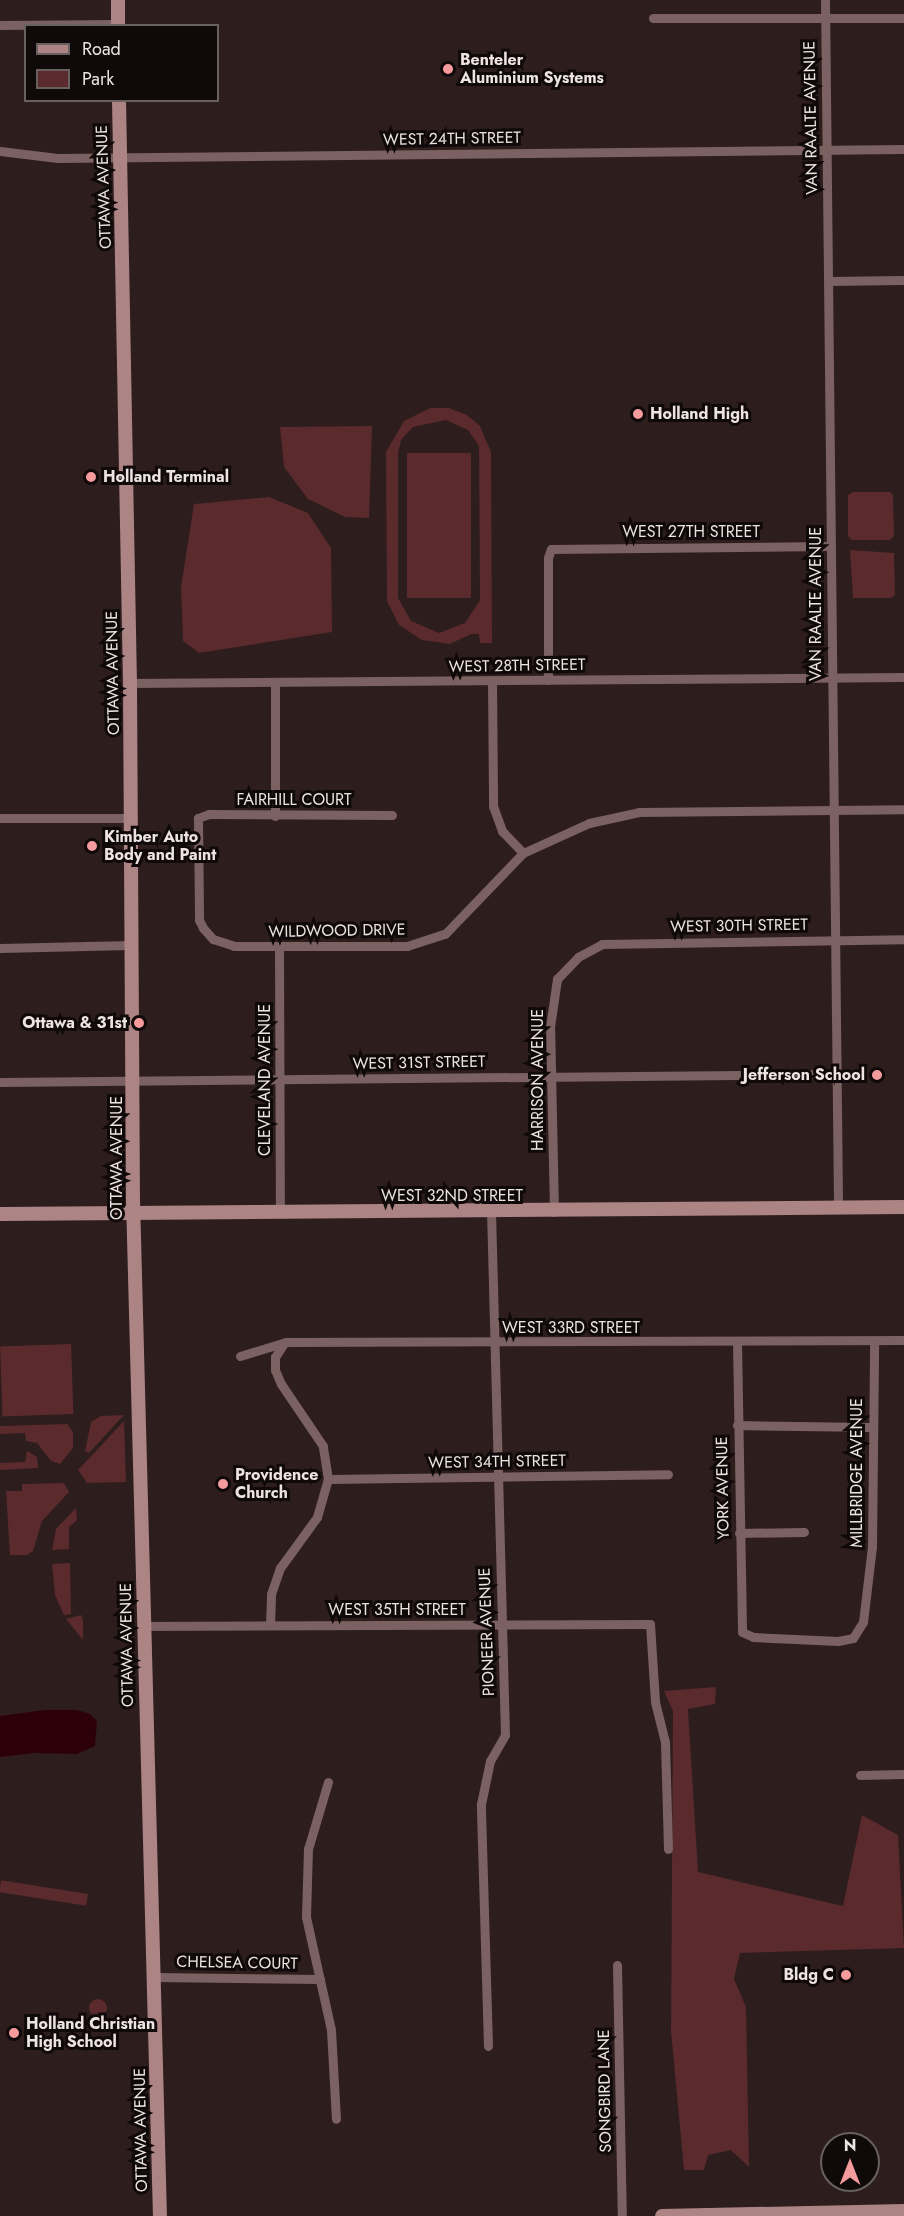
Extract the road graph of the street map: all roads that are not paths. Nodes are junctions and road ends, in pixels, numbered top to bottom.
1 (118, 0) edge
2 (825, 0) edge
3 (825, 17) junction
4 (652, 18) dead end
5 (904, 18) edge
6 (118, 24) edge
7 (0, 25) edge
8 (24, 25) edge
9 (119, 102) edge
10 (827, 150) junction
11 (904, 150) edge
12 (0, 151) edge
13 (119, 156) junction
14 (828, 280) junction
15 (904, 280) edge
16 (831, 546) junction
17 (832, 678) junction
18 (904, 678) edge
19 (548, 680) junction
20 (492, 681) junction
21 (130, 683) junction
22 (275, 683) junction
23 (834, 809) junction
24 (904, 809) edge
25 (392, 815) dead end
26 (274, 816) junction
27 (0, 818) edge
28 (130, 818) junction
29 (198, 818) joint
30 (523, 853) junction
31 (836, 939) junction
32 (904, 939) edge
33 (130, 945) junction
34 (0, 948) edge
35 (279, 948) junction
36 (578, 957) joint
37 (837, 1074) junction
38 (552, 1077) junction
39 (280, 1080) junction
40 (133, 1081) junction
41 (0, 1082) edge
42 (904, 1207) edge
43 (838, 1208) junction
44 (280, 1212) junction
45 (491, 1212) junction
46 (554, 1212) junction
47 (134, 1213) junction
48 (0, 1214) edge
49 (904, 1340) edge
50 (737, 1341) junction
51 (874, 1341) junction
52 (286, 1342) junction
53 (494, 1343) junction
54 (240, 1356) dead end
55 (737, 1425) junction
56 (871, 1427) junction
57 (668, 1474) dead end
58 (496, 1477) junction
59 (327, 1479) junction
60 (804, 1532) dead end
61 (739, 1533) junction
62 (502, 1624) junction
63 (270, 1625) junction
64 (143, 1626) junction
65 (744, 1635) joint
66 (860, 1774) dead end
67 (904, 1774) edge
68 (327, 1782) dead end
69 (668, 1849) dead end
70 (617, 1965) dead end
71 (154, 1977) junction
72 (320, 1979) junction
73 (488, 2046) dead end
74 (336, 2119) dead end
75 (904, 2211) edge
76 (160, 2216) edge
77 (622, 2216) edge
78 (662, 2216) edge

1 - 6 street
2 - 3 street, VAN RAALTE AVENUE
3 - 4 street
3 - 5 street
3 - 10 street, VAN RAALTE AVENUE
7 - 8 street
9 - 13 street, OTTAWA AVENUE
10 - 11 street, WEST 24TH STREET
10 - 13 street, WEST 24TH STREET
10 - 14 street, VAN RAALTE AVENUE
12 - 13 street, WEST 24TH STREET
13 - 21 street, OTTAWA AVENUE
14 - 15 street
14 - 16 street, VAN RAALTE AVENUE
16 - 17 street, VAN RAALTE AVENUE
16 - 19 street, WEST 27TH STREET
17 - 18 street, WEST 28TH STREET
17 - 19 street, WEST 28TH STREET
17 - 23 street, VAN RAALTE AVENUE
19 - 20 street, WEST 28TH STREET
20 - 22 street, WEST 28TH STREET
20 - 30 street
21 - 22 street, WEST 28TH STREET
21 - 28 street, OTTAWA AVENUE
22 - 26 street
23 - 24 street, WILDWOOD DRIVE
23 - 30 street, WILDWOOD DRIVE
23 - 31 street, VAN RAALTE AVENUE
25 - 26 street, FAIRHILL COURT
26 - 29 street, FAIRHILL COURT
27 - 28 street
28 - 33 street, OTTAWA AVENUE
29 - 35 street, WILDWOOD DRIVE
30 - 35 street, WILDWOOD DRIVE
31 - 32 street, WEST 30TH STREET
31 - 36 street, WEST 30TH STREET
31 - 37 street, VAN RAALTE AVENUE
33 - 34 street
33 - 40 street, OTTAWA AVENUE
35 - 39 street, CLEVELAND AVENUE
36 - 38 street, HARRISON AVENUE
37 - 38 street, WEST 31ST STREET
37 - 43 street, VAN RAALTE AVENUE
38 - 39 street, WEST 31ST STREET
38 - 46 street, HARRISON AVENUE
39 - 40 street, WEST 31ST STREET
39 - 44 street, CLEVELAND AVENUE
40 - 41 street, WEST 31ST STREET
40 - 47 street, OTTAWA AVENUE
42 - 43 street, WEST 32ND STREET
43 - 46 street, WEST 32ND STREET
44 - 45 street, WEST 32ND STREET
44 - 47 street, WEST 32ND STREET
45 - 46 street, WEST 32ND STREET
45 - 53 street, PIONEER AVENUE
47 - 48 street, WEST 32ND STREET
47 - 64 street, OTTAWA AVENUE
49 - 51 street, WEST 33RD STREET
50 - 51 street, WEST 33RD STREET
50 - 53 street, WEST 33RD STREET
50 - 55 street, YORK AVENUE
51 - 56 street, MILLBRIDGE AVENUE
52 - 53 street, WEST 33RD STREET
52 - 54 street, WEST 33RD STREET
52 - 59 street
53 - 58 street, PIONEER AVENUE
55 - 56 street
55 - 61 street, YORK AVENUE
56 - 65 street, MILLBRIDGE AVENUE
57 - 58 street, WEST 34TH STREET
58 - 59 street, WEST 34TH STREET
58 - 62 street, PIONEER AVENUE
59 - 63 street
60 - 61 street
61 - 65 street, YORK AVENUE
62 - 63 street, WEST 35TH STREET
62 - 69 street, WEST 35TH STREET
62 - 73 street, PIONEER AVENUE
63 - 64 street, WEST 35TH STREET
64 - 71 street, OTTAWA AVENUE
66 - 67 street
68 - 72 street, CHELSEA COURT
70 - 77 street, SONGBIRD LANE
71 - 72 street, CHELSEA COURT
71 - 76 street, OTTAWA AVENUE
72 - 74 street, CHELSEA COURT
75 - 78 street

